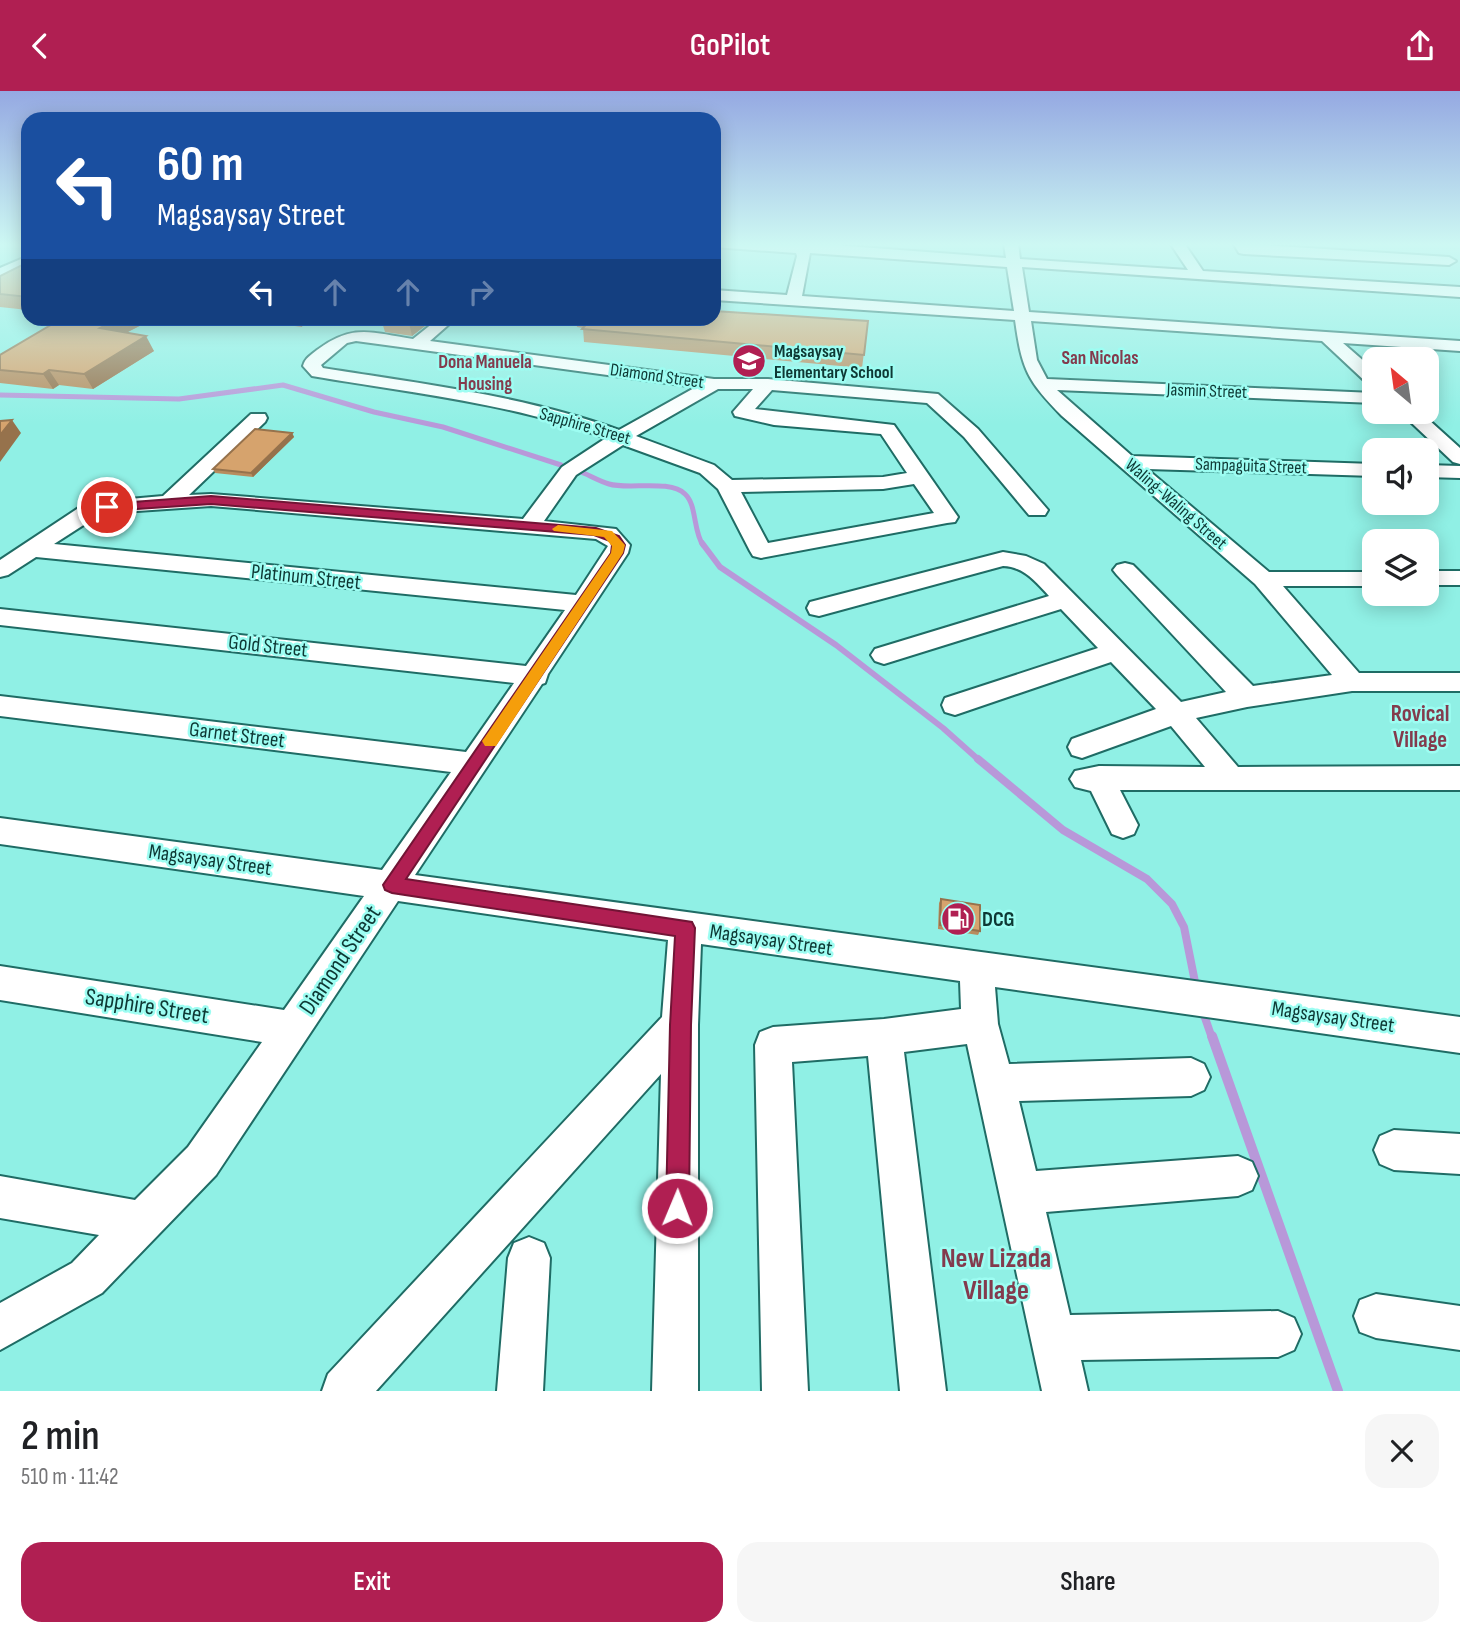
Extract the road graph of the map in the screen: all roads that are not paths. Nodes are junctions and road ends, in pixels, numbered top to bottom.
1 (831, 304) edge
2 (1020, 304) edge
3 (1022, 317) junction
4 (439, 326) edge
5 (1326, 336) junction
6 (418, 343) junction
7 (1460, 346) edge
8 (1362, 369) edge
9 (318, 372) joint
10 (714, 384) junction
11 (768, 384) junction
12 (1041, 384) junction
13 (1362, 397) edge
14 (258, 418) dead end
15 (1422, 424) edge
16 (623, 436) junction
17 (1460, 458) edge
18 (1127, 462) junction
19 (1362, 470) edge
20 (1439, 471) edge
21 (1460, 472) edge
22 (919, 477) junction
23 (727, 486) junction
24 (169, 502) junction
25 (1037, 510) dead end
26 (529, 527) junction
27 (30, 549) junction
28 (0, 570) edge
29 (1125, 570) dead end
30 (1439, 578) edge
31 (1460, 578) edge
32 (1263, 579) junction
33 (1362, 579) edge
34 (1065, 599) junction
35 (582, 604) junction
36 (819, 608) dead end
37 (0, 617) edge
38 (1114, 652) junction
39 (884, 655) dead end
40 (536, 676) junction
41 (1352, 682) junction
42 (1460, 682) edge
43 (1247, 697) junction
44 (955, 705) dead end
45 (0, 706) edge
46 (1176, 713) junction
47 (1082, 747) dead end
48 (475, 764) junction
49 (1460, 778) edge
50 (1232, 780) junction
51 (1123, 825) dead end
52 (0, 831) edge
53 (392, 885) junction
54 (685, 928) junction
55 (976, 967) junction
56 (0, 983) edge
57 (980, 1024) junction
58 (680, 1025) junction
59 (293, 1029) junction
60 (1460, 1035) edge
61 (884, 1037) junction
62 (1191, 1077) dead end
63 (996, 1083) junction
64 (1394, 1150) dead end
65 (1460, 1154) edge
66 (1238, 1176) dead end
67 (1020, 1193) junction
68 (0, 1198) edge
69 (143, 1221) junction
70 (528, 1258) dead end
71 (1376, 1316) dead end
72 (0, 1328) edge
73 (1460, 1328) edge
74 (1278, 1334) dead end
75 (1053, 1338) junction
76 (345, 1391) edge
77 (520, 1391) edge
78 (675, 1391) edge
79 (785, 1391) edge
80 (923, 1391) edge
81 (1065, 1391) edge

1 - 3 street
2 - 3 street, Waling-Waling Street
3 - 5 street
3 - 12 street, Waling-Waling Street
4 - 6 street
5 - 7 street
5 - 8 street
6 - 9 street, Diamond Street
6 - 10 street, Diamond Street
9 - 16 street, Sapphire Street
10 - 11 street, Diamond Street
10 - 16 street
11 - 22 street
11 - 25 street, Diamond Street
12 - 13 street, Jasmin Street
12 - 18 street, Waling-Waling Street
14 - 24 street
15 - 17 street
16 - 23 street, Sapphire Street
16 - 26 street
18 - 19 street, Sampaguita Street
18 - 32 street, Waling-Waling Street
20 - 21 street
22 - 23 street
22 - 23 street, Sapphire Street
24 - 26 street
24 - 27 street
26 - 35 street, Diamond Street
27 - 28 street
27 - 35 street, Platinum Street
29 - 43 street
30 - 31 street
32 - 33 street
32 - 41 street, Waling-Waling Street
34 - 36 street
34 - 38 street
34 - 39 street
35 - 40 street, Diamond Street
37 - 40 street, Gold Street
38 - 44 street
38 - 46 street
40 - 48 street, Diamond Street
41 - 42 street
41 - 43 street
43 - 46 street
45 - 48 street, Garnet Street
46 - 47 street
46 - 50 street
48 - 53 street, Diamond Street
49 - 50 street
50 - 51 street
52 - 53 street, Magsaysay Street
53 - 54 street, Magsaysay Street
53 - 59 street, Diamond Street
54 - 55 street, Magsaysay Street
54 - 58 street
55 - 57 street
55 - 60 street, Magsaysay Street
56 - 59 street, Sapphire Street
57 - 61 street
57 - 63 street
58 - 76 street
58 - 78 street
59 - 69 street, Diamond Street
61 - 79 street
61 - 80 street
62 - 63 street
63 - 67 street
64 - 65 street
66 - 67 street
67 - 75 street
68 - 69 street
69 - 72 street, Diamond Street
70 - 77 street
71 - 73 street
74 - 75 street
75 - 81 street

